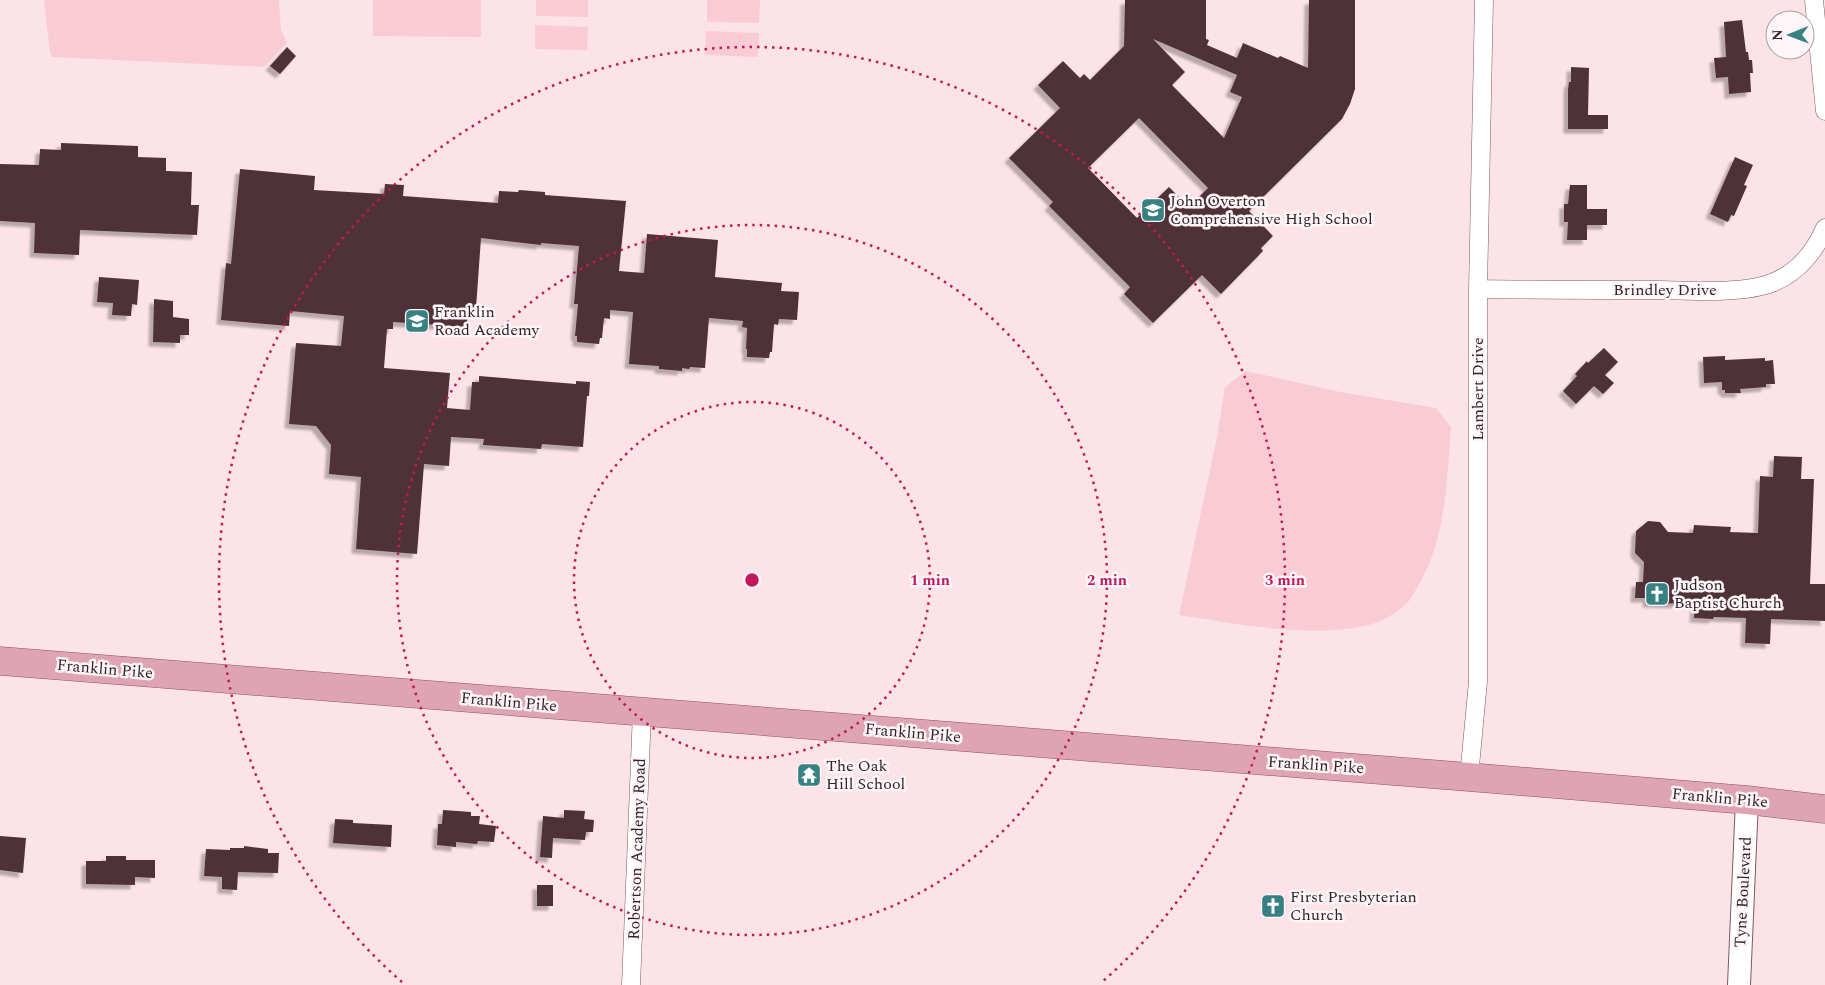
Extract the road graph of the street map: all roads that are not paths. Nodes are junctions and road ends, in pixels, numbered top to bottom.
1 (1484, 0) edge
2 (1814, 0) edge
3 (1825, 111) edge
4 (1825, 228) edge
5 (1478, 289) junction
6 (0, 661) edge
7 (642, 712) junction
8 (1469, 777) junction
9 (1747, 800) junction
10 (1825, 809) edge
11 (631, 985) edge
12 (1739, 985) edge

1 - 5 street, Lambert Drive
2 - 3 street
4 - 5 street, Brindley Drive
5 - 8 street, Lambert Drive
6 - 7 main road, Franklin Pike
7 - 8 main road, Franklin Pike
7 - 11 street, Robertson Academy Road
8 - 9 main road, Franklin Pike
9 - 10 main road, Franklin Pike
9 - 12 street, Tyne Boulevard

